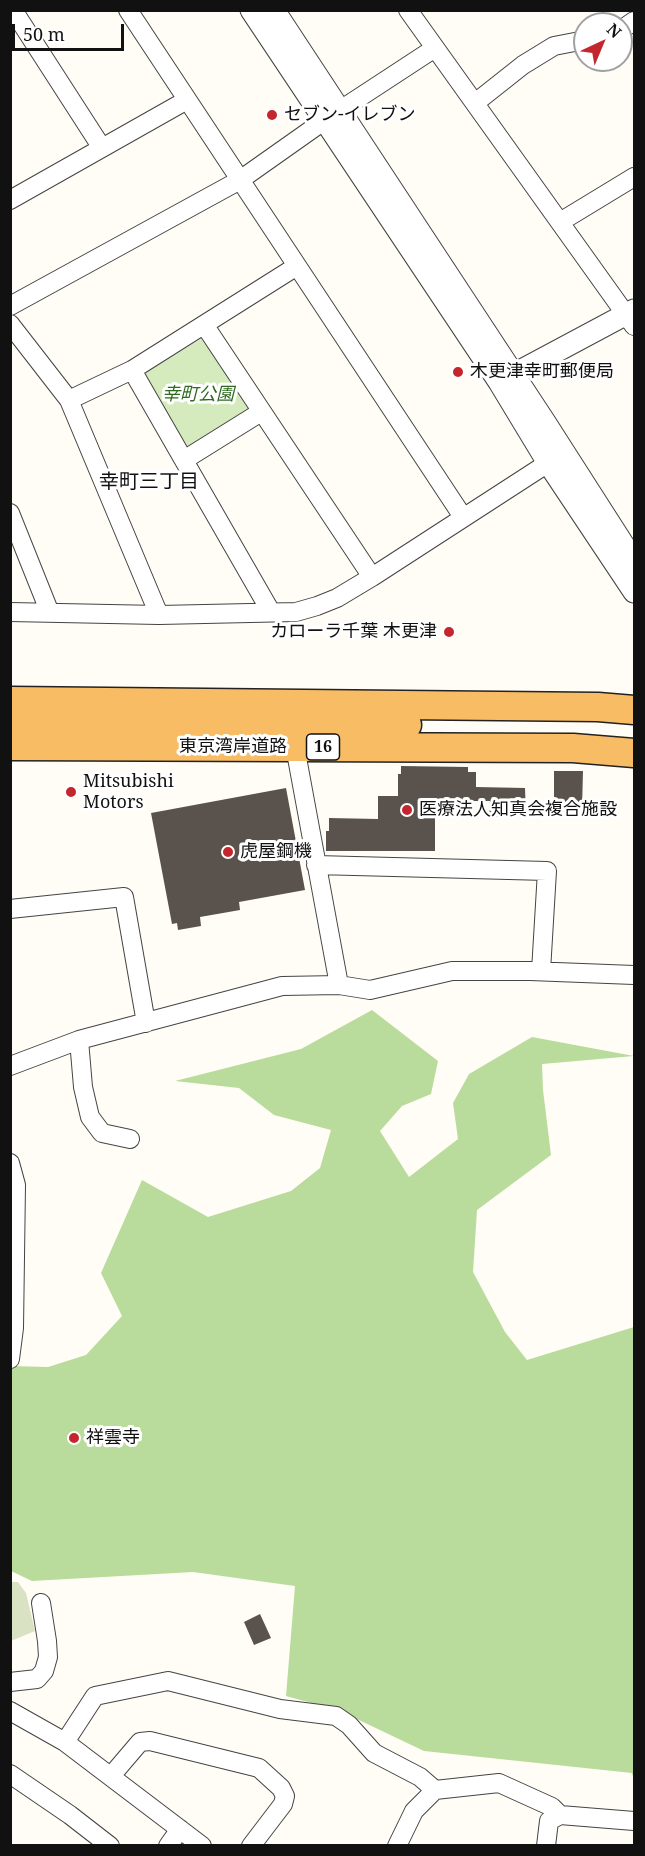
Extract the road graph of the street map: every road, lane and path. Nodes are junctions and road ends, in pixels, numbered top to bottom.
1 (13, 10) edge
2 (128, 10) edge
3 (251, 10) edge
4 (274, 10) edge
5 (408, 10) edge
6 (573, 42) edge
7 (435, 48) junction
8 (187, 100) junction
9 (475, 103) junction
10 (332, 115) junction
11 (102, 148) junction
12 (634, 177) edge
13 (240, 180) junction
14 (13, 195) edge
15 (560, 222) junction
16 (297, 266) junction
17 (10, 306) edge
18 (632, 317) edge
19 (10, 324) edge
20 (204, 326) junction
21 (132, 370) junction
22 (506, 378) junction
23 (69, 400) junction
24 (261, 412) junction
25 (184, 460) junction
26 (548, 463) junction
27 (10, 513) edge
28 (463, 517) junction
29 (634, 561) edge
30 (372, 577) junction
31 (634, 592) edge
32 (10, 612) edge
33 (271, 612) junction
34 (50, 613) junction
35 (159, 615) junction
36 (10, 698) edge
37 (634, 702) edge
38 (634, 711) edge
39 (10, 723) edge
40 (634, 728) edge
41 (10, 746) edge
42 (295, 747) junction
43 (634, 753) edge
44 (316, 865) junction
45 (10, 909) edge
46 (541, 971) junction
47 (634, 975) edge
48 (339, 985) junction
49 (147, 1023) junction
50 (79, 1040) junction
51 (10, 1066) edge
52 (130, 1139) dead end
53 (10, 1163) edge
54 (10, 1359) edge
55 (41, 1603) dead end
56 (10, 1682) edge
57 (10, 1712) edge
58 (65, 1742) junction
59 (10, 1774) edge
60 (111, 1776) junction
61 (435, 1790) junction
62 (560, 1815) junction
63 (634, 1821) edge
64 (180, 1829) junction
65 (110, 1845) edge
66 (168, 1845) edge
67 (202, 1845) edge
68 (251, 1845) edge
69 (397, 1845) edge
70 (546, 1845) edge

1 - 11 street
2 - 8 street
3 - 10 street
4 - 10 street
5 - 7 street
6 - 9 street
7 - 9 street
7 - 10 street
8 - 11 street
8 - 13 street
9 - 15 street
10 - 13 street
10 - 22 street
11 - 14 street
12 - 15 street
13 - 16 street
13 - 17 street
15 - 18 street
16 - 20 street
16 - 28 street
18 - 22 street
19 - 23 street
20 - 21 street
20 - 24 street
21 - 23 street
21 - 25 street
22 - 26 street
22 - 29 street
23 - 35 street
24 - 25 street
24 - 30 street
25 - 33 street
26 - 28 street
26 - 31 street
27 - 34 street
28 - 30 street
30 - 33 street
32 - 34 street
33 - 35 street
34 - 35 street
36 - 37 highway
36 - 38 highway
39 - 40 highway, 東京湾岸道路 / 16
41 - 42 highway, 東京湾岸道路 / 16
42 - 43 highway, 東京湾岸道路 / 16
42 - 44 street
44 - 46 street
44 - 48 street
45 - 49 street
46 - 47 street
46 - 48 street
48 - 49 street
49 - 50 street
50 - 51 street
50 - 52 street
53 - 54 street
55 - 56 street
57 - 58 street
58 - 60 street
58 - 61 street
59 - 65 street
60 - 64 street
60 - 68 street
61 - 62 street
61 - 69 street
62 - 63 street
62 - 70 street
64 - 66 street
64 - 67 street

